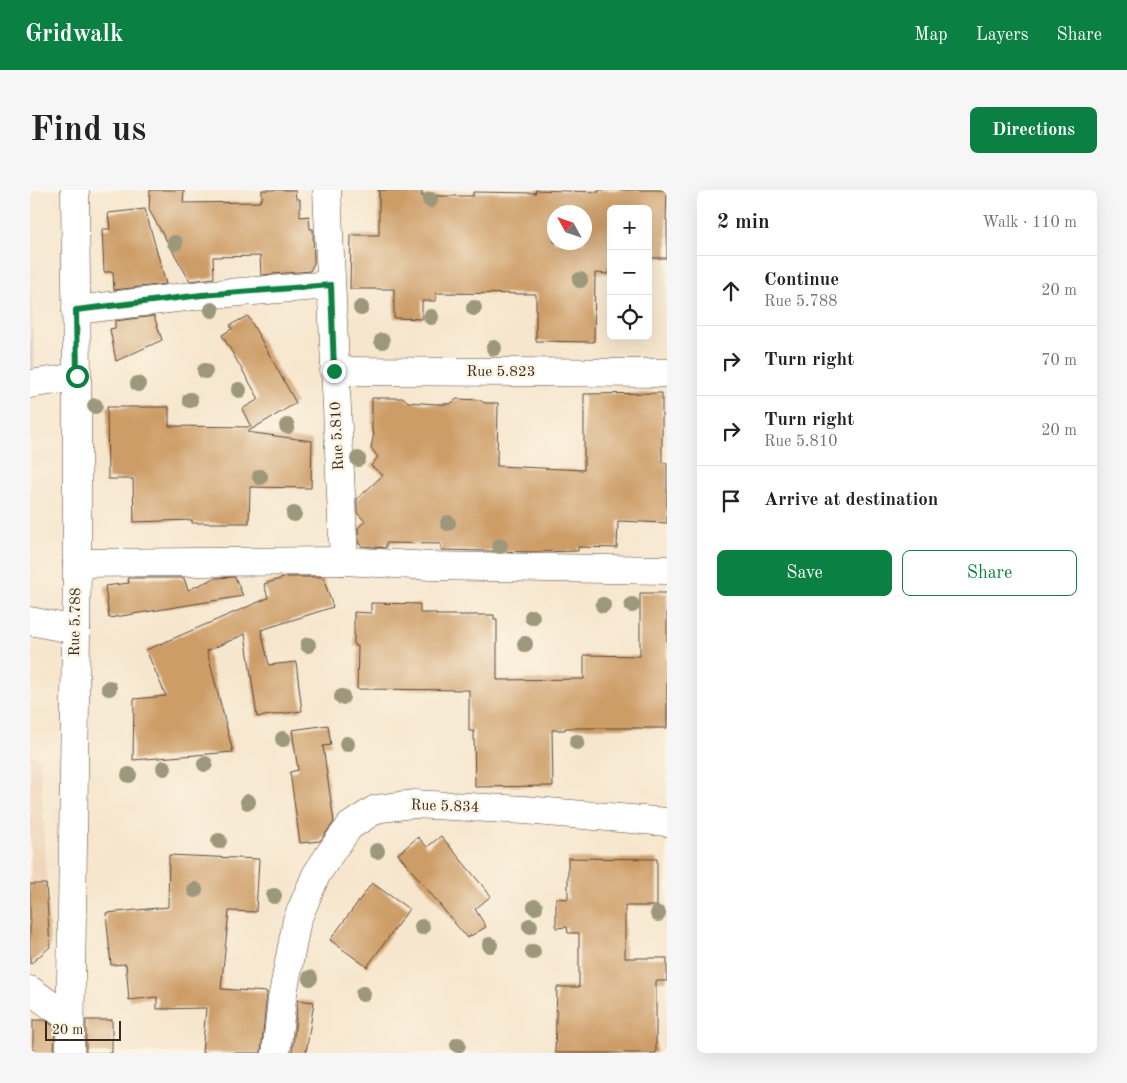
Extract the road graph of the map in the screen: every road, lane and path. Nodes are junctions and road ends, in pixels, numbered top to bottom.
1 (75, 190) edge
2 (327, 190) edge
3 (331, 285) junction
4 (76, 310) junction
5 (334, 371) junction
6 (667, 373) edge
7 (77, 376) junction
8 (30, 384) edge
9 (344, 561) junction
10 (77, 563) junction
11 (667, 570) edge
12 (30, 621) edge
13 (76, 630) junction
14 (667, 822) edge
15 (30, 990) edge
16 (70, 1019) junction
17 (70, 1053) edge
18 (276, 1053) edge

1 - 4 street, Rue 5.788
2 - 3 street, Rue 5.810
3 - 4 street
3 - 5 street, Rue 5.810
4 - 7 street, Rue 5.788
5 - 6 street, Rue 5.823
5 - 9 street, Rue 5.810
7 - 8 street
7 - 10 street, Rue 5.788
9 - 10 street
9 - 11 street
10 - 13 street, Rue 5.788
12 - 13 street
13 - 16 street, Rue 5.788
14 - 18 street, Rue 5.834
15 - 16 street
16 - 17 street, Rue 5.788

